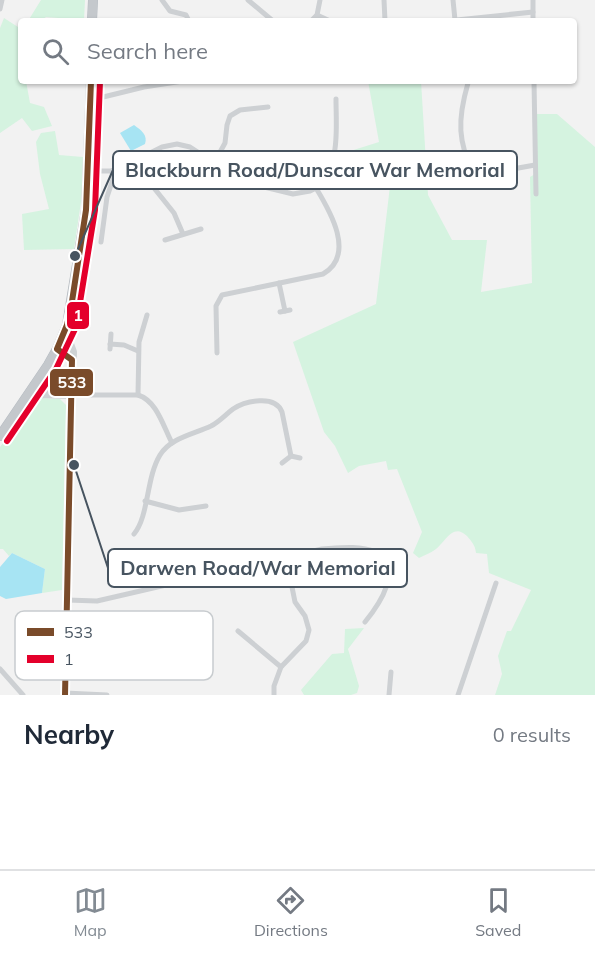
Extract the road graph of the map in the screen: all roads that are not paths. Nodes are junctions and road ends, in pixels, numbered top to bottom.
1 (2, 0) edge
2 (93, 0) edge
3 (162, 0) edge
4 (248, 0) edge
5 (320, 0) edge
6 (384, 0) edge
7 (453, 0) edge
8 (533, 0) edge
9 (0, 9) edge
10 (533, 12) junction
11 (317, 15) junction
12 (92, 18) edge
13 (188, 18) edge
14 (269, 18) edge
15 (314, 18) edge
16 (324, 18) edge
17 (385, 18) edge
18 (455, 18) edge
19 (474, 18) edge
20 (533, 18) edge
21 (91, 84) edge
22 (144, 84) edge
23 (468, 84) edge
24 (534, 84) edge
25 (336, 99) dead end
26 (91, 100) junction
27 (264, 110) dead end
28 (142, 157) junction
29 (214, 163) junction
30 (535, 165) junction
31 (89, 171) junction
32 (112, 171) junction
33 (316, 188) junction
34 (536, 194) dead end
35 (344, 223) dead end
36 (335, 226) junction
37 (201, 228) dead end
38 (183, 234) junction
39 (165, 240) dead end
40 (101, 242) dead end
41 (279, 283) junction
42 (285, 311) dead end
43 (147, 315) dead end
44 (111, 334) dead end
45 (62, 337) junction
46 (57, 349) junction
47 (138, 351) junction
48 (217, 353) dead end
49 (72, 360) junction
50 (29, 395) junction
51 (71, 395) junction
52 (138, 395) junction
53 (0, 436) edge
54 (172, 443) junction
55 (291, 456) junction
56 (300, 458) dead end
57 (282, 463) dead end
58 (145, 501) junction
59 (206, 506) dead end
60 (198, 508) junction
61 (200, 515) dead end
62 (135, 534) dead end
63 (286, 557) junction
64 (496, 583) dead end
65 (67, 600) junction
66 (67, 611) edge
67 (364, 621) dead end
68 (239, 630) dead end
69 (280, 668) junction
70 (383, 668) dead end
71 (0, 669) edge
72 (65, 694) edge
73 (23, 695) edge
74 (107, 695) edge
75 (274, 695) edge
76 (389, 695) edge
77 (458, 695) edge

1 - 9 street
2 - 12 highway
3 - 13 street
4 - 14 street
5 - 11 street
6 - 17 street
7 - 18 street
8 - 10 street
10 - 19 street
10 - 20 street
11 - 15 street
11 - 16 street
21 - 26 highway
22 - 26 street
23 - 30 street
24 - 30 street
25 - 33 street
26 - 31 highway
27 - 29 street
28 - 29 street
28 - 32 street
28 - 38 street
29 - 33 street
30 - 34 street
31 - 32 street
31 - 45 highway
32 - 40 street
33 - 36 street
35 - 36 street
36 - 41 street
37 - 38 street
38 - 39 street
41 - 42 street
41 - 48 street
43 - 47 street
44 - 47 street
45 - 46 highway
45 - 49 main road
46 - 49 main road
46 - 50 highway
47 - 52 street
49 - 51 main road
50 - 51 main road
50 - 53 highway
51 - 52 street
51 - 65 main road
52 - 54 street
54 - 55 street
54 - 58 street
55 - 56 street
55 - 57 street
58 - 60 street
58 - 62 street
59 - 60 street
60 - 61 street
63 - 65 street
63 - 67 street
63 - 69 street
64 - 77 street
65 - 66 main road
68 - 69 street
69 - 75 street
70 - 76 street
71 - 73 street
72 - 74 street

